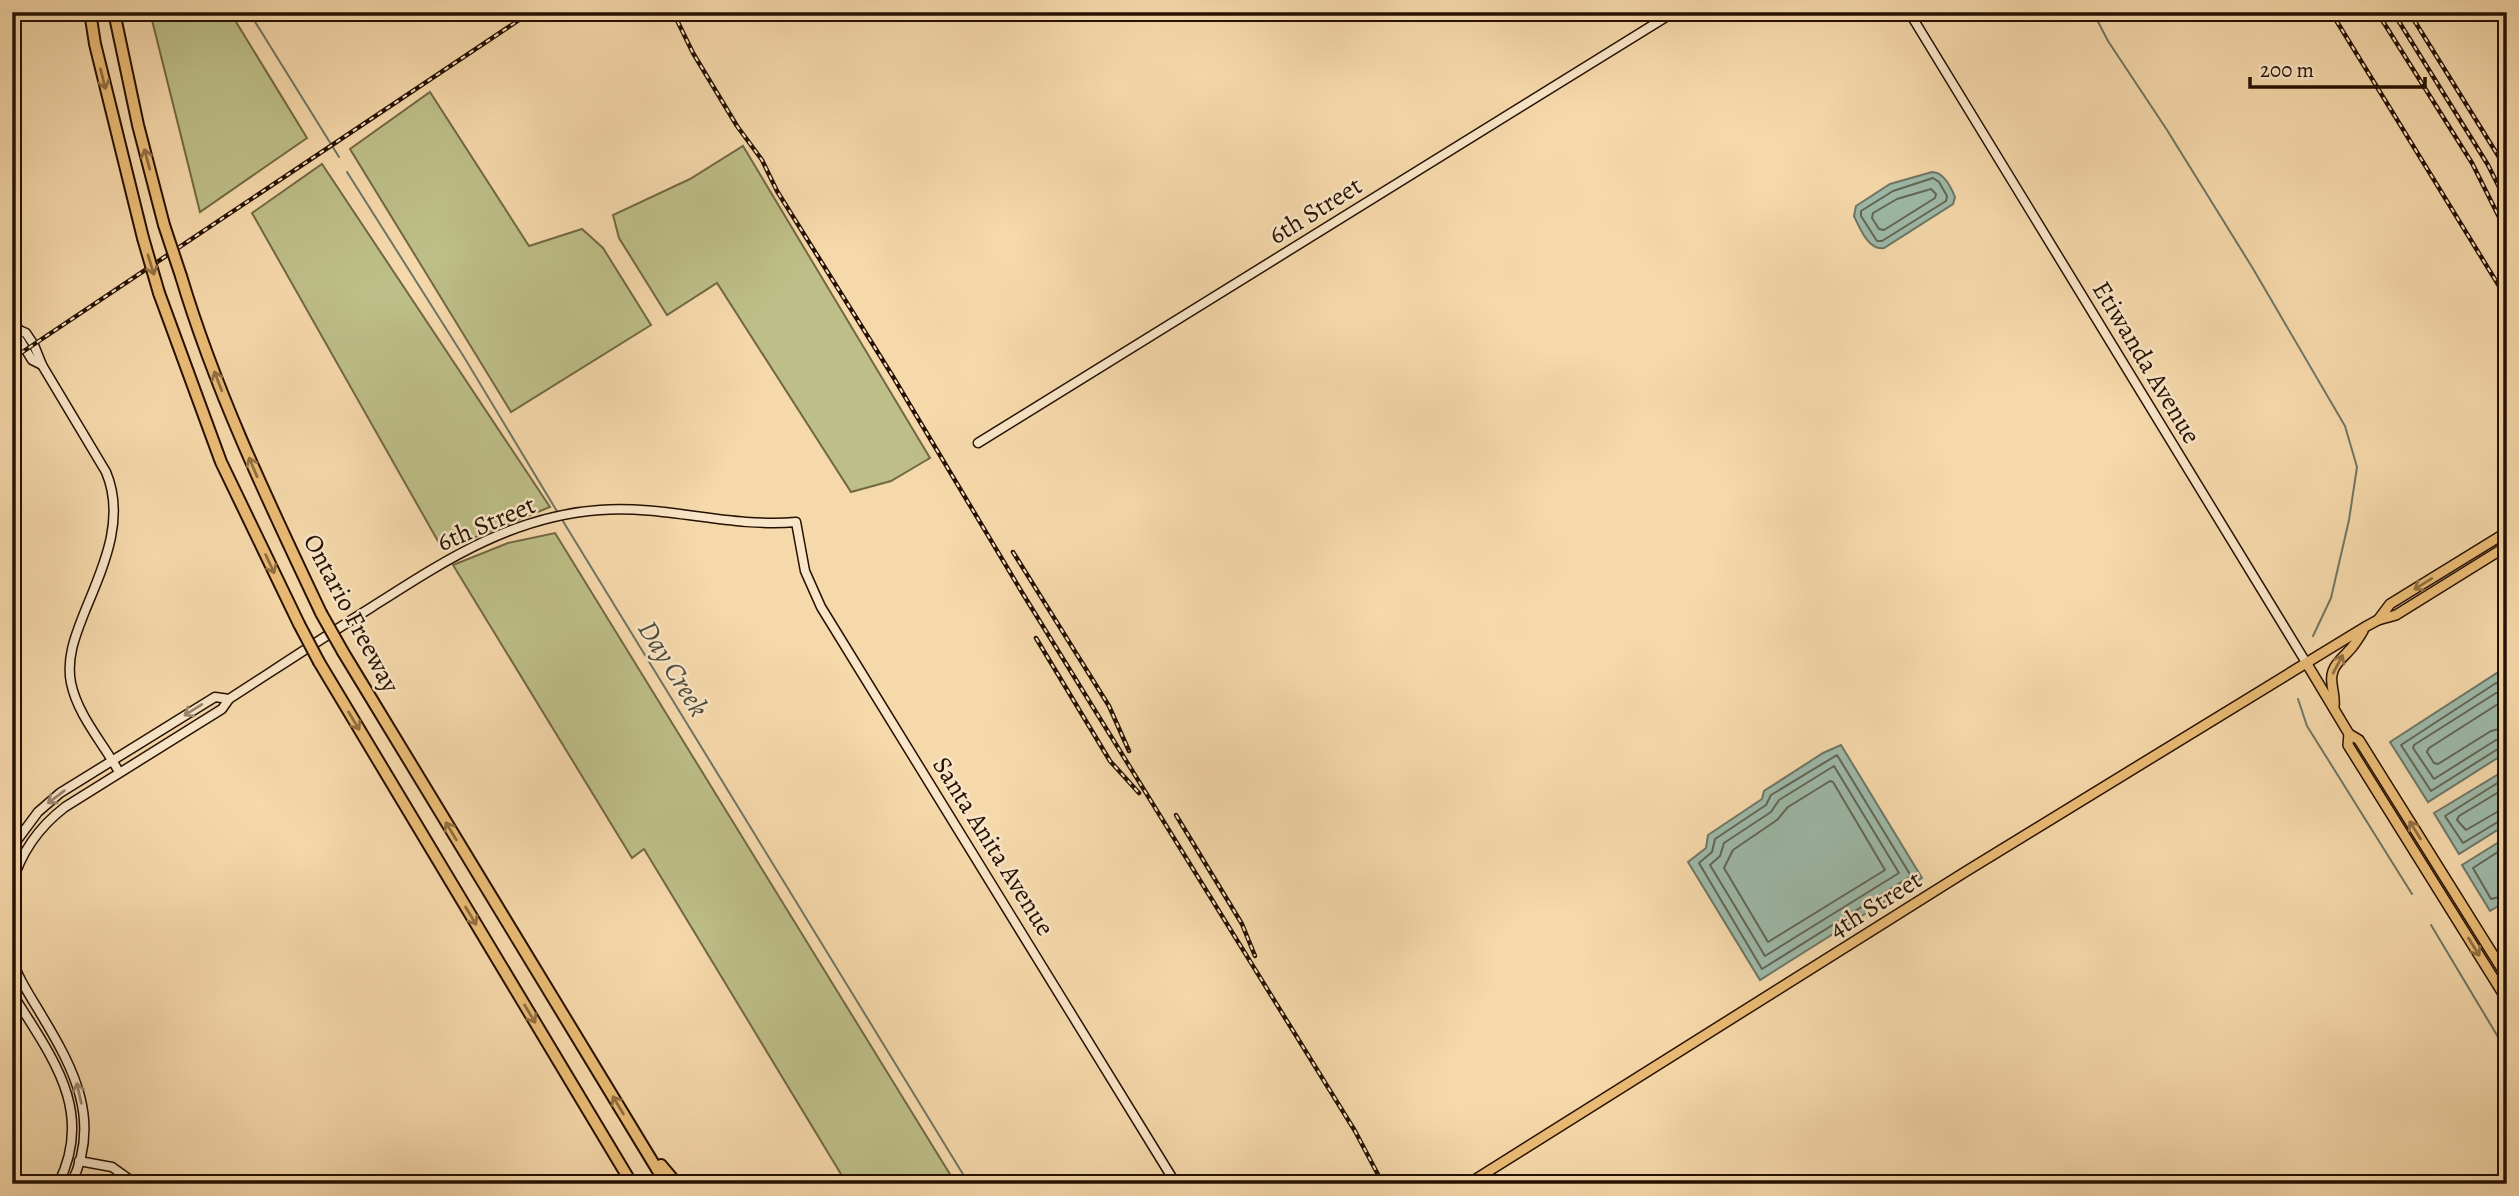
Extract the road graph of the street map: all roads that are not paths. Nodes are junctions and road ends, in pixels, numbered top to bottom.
1 (90, 12) edge
2 (114, 12) edge
3 (1674, 12) edge
4 (1909, 12) edge
5 (12, 318) edge
6 (978, 443) dead end
7 (796, 522) joint
8 (2507, 532) edge
9 (2507, 546) edge
10 (2378, 620) junction
11 (2365, 628) junction
12 (2307, 664) junction
13 (229, 699) junction
14 (2334, 708) junction
15 (2349, 734) junction
16 (113, 761) junction
17 (119, 772) junction
18 (12, 847) edge
19 (12, 884) edge
20 (12, 958) edge
21 (2507, 977) edge
22 (12, 993) edge
23 (2507, 1000) edge
24 (638, 1137) junction
25 (613, 1152) junction
26 (79, 1161) junction
27 (58, 1184) edge
28 (71, 1184) edge
29 (136, 1184) edge
30 (627, 1184) edge
31 (632, 1184) edge
32 (666, 1184) edge
33 (677, 1184) edge
34 (1175, 1184) edge
35 (1468, 1184) edge

1 -> 25 highway, Ontario Freeway, bridge
24 -> 2 highway, Ontario Freeway, bridge
3 - 6 street, 6th Street
4 - 12 street, Etiwanda Avenue
5 - 16 street
7 - 13 street, 6th Street
7 - 34 street, Santa Anita Avenue
8 -> 10 main road
9 - 10 main road
10 - 11 main road, 4th Street
11 - 12 main road, 4th Street
14 -> 11 main road
12 - 14 main road, Etiwanda Avenue
12 - 35 main road, 4th Street
13 -> 16 street, 6th Street
13 - 17 street, 6th Street
14 - 15 main road, Etiwanda Avenue
21 -> 15 main road, Etiwanda Avenue
15 -> 23 main road, Etiwanda Avenue
16 - 17 street
16 -> 18 street, 6th Street
17 - 19 street, 6th Street
26 -> 20 street
22 - 27 street
24 - 32 highway, Ontario Freeway
24 - 33 highway
25 - 30 highway
25 - 31 highway, Ontario Freeway
26 - 28 street
26 - 29 street

